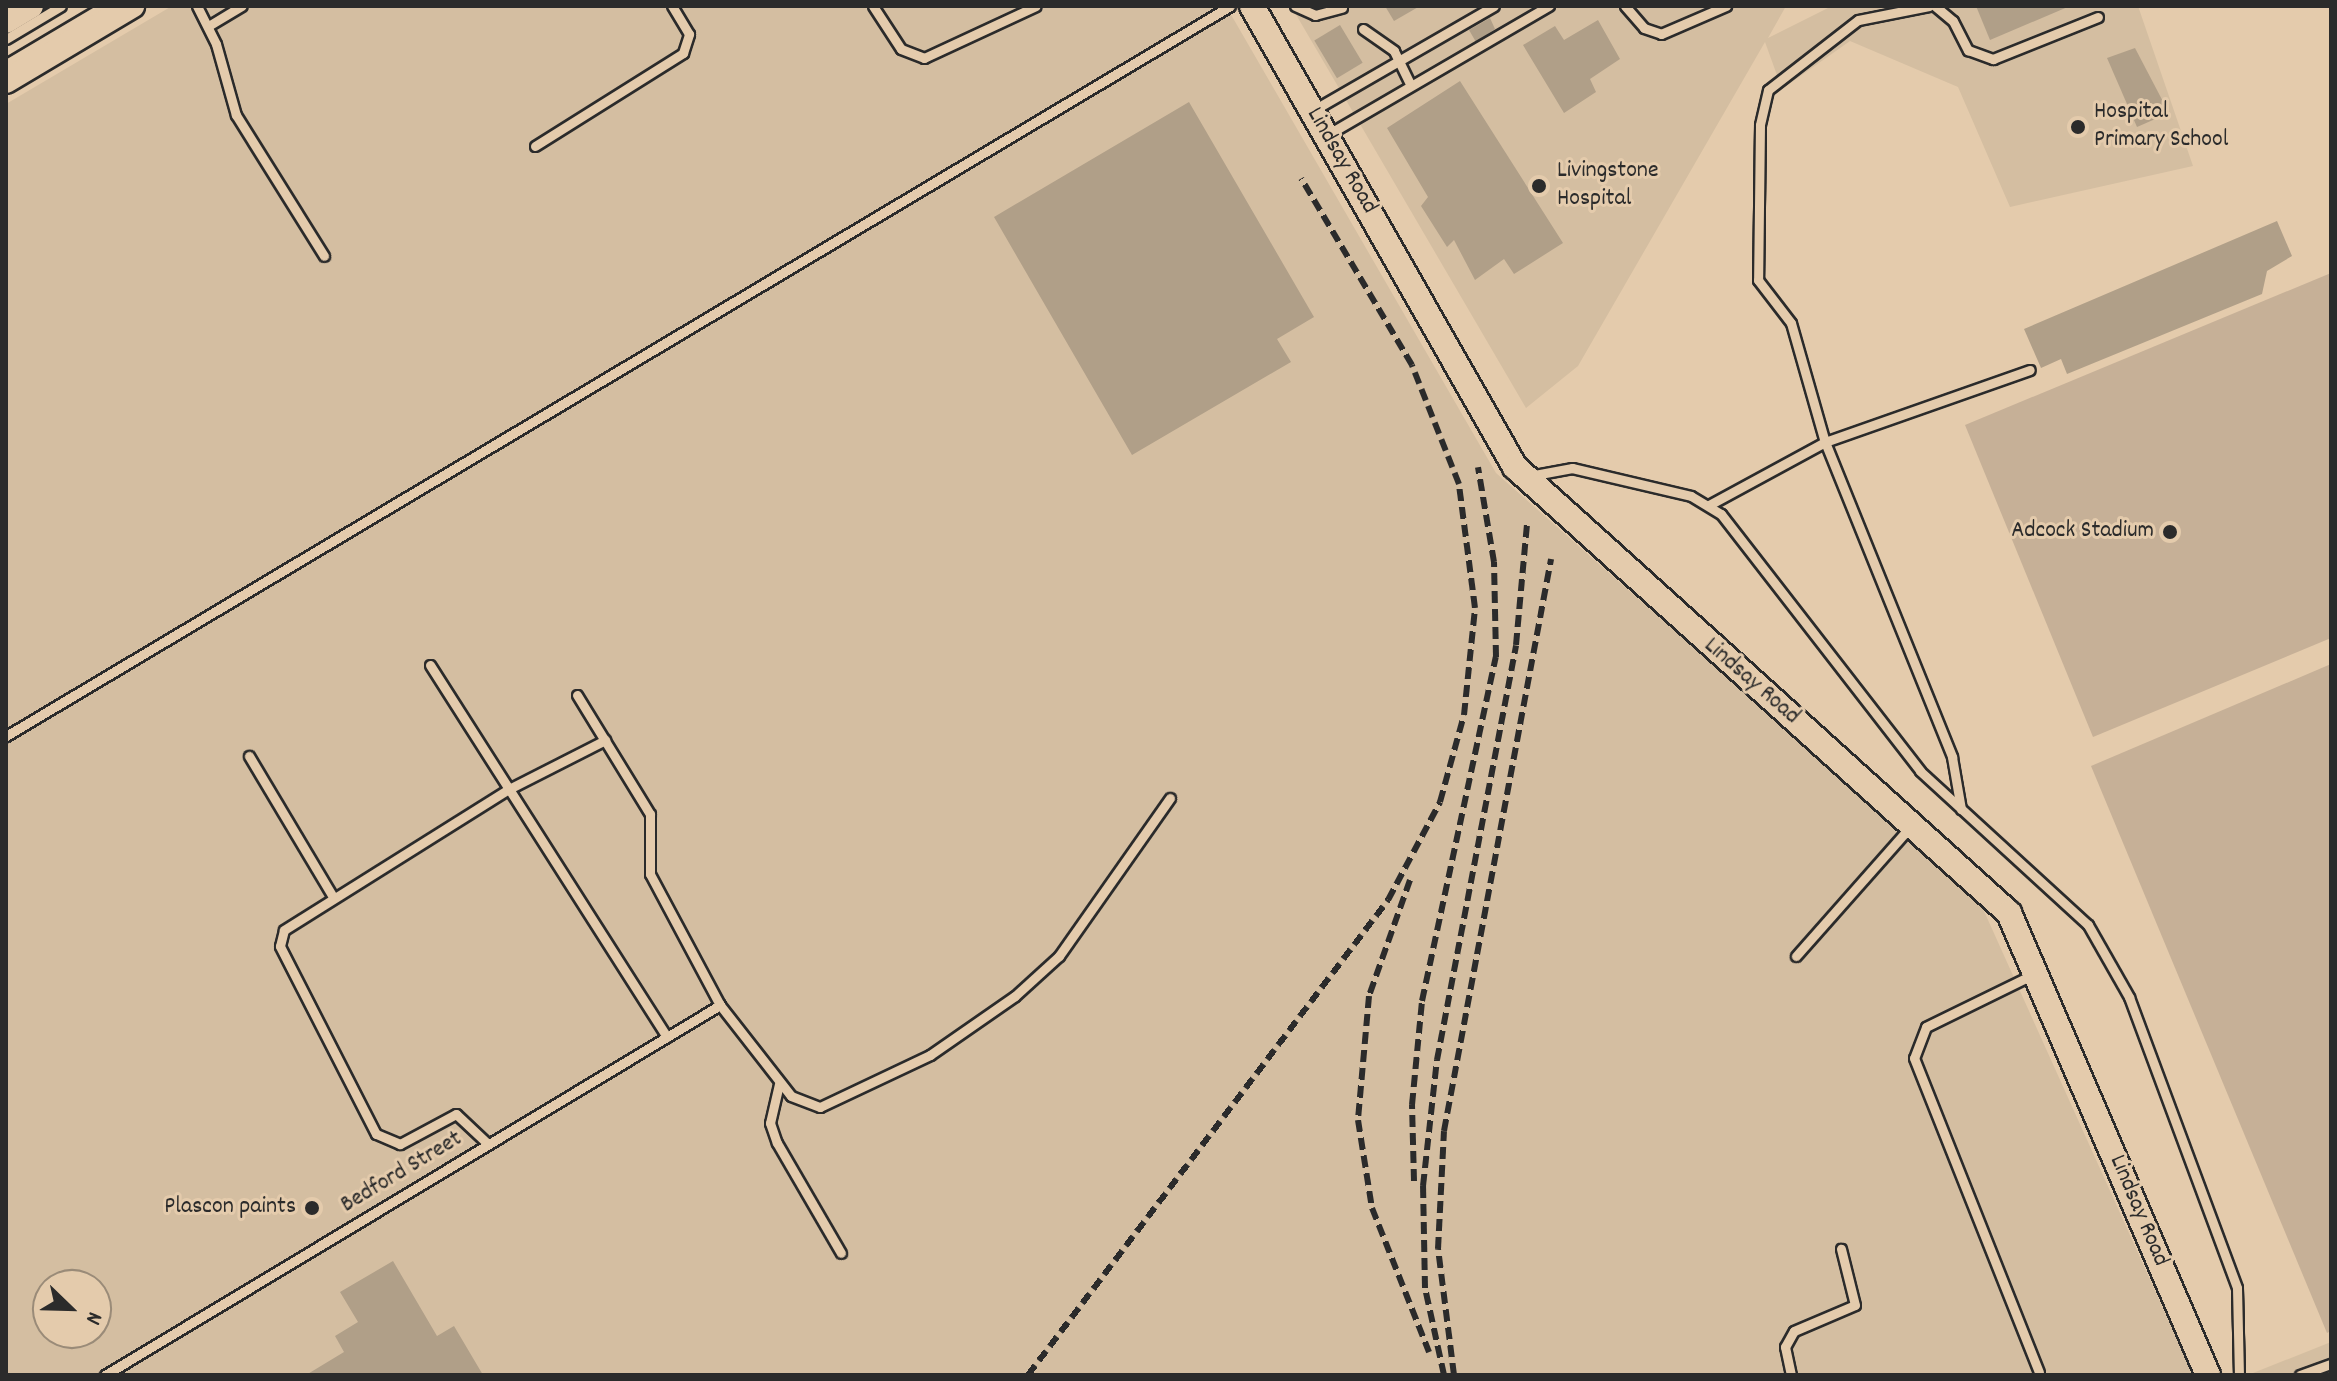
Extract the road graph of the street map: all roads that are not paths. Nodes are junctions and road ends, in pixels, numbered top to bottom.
1 (31, 6) edge
2 (61, 6) edge
3 (104, 6) edge
4 (132, 6) edge
5 (197, 6) edge
6 (242, 6) edge
7 (672, 6) edge
8 (873, 6) edge
9 (1036, 6) edge
10 (1230, 6) edge
11 (1252, 6) edge
12 (1295, 6) edge
13 (1494, 6) edge
14 (1549, 6) edge
15 (1625, 6) edge
16 (1726, 6) edge
17 (1929, 6) edge
18 (1935, 6) edge
19 (1342, 8) dead end
20 (2098, 17) dead end
21 (6, 21) edge
22 (210, 25) junction
23 (1363, 29) dead end
24 (6, 39) edge
25 (1400, 61) junction
26 (6, 64) edge
27 (6, 81) edge
28 (1410, 84) junction
29 (1312, 111) junction
30 (1327, 136) junction
31 (535, 146) dead end
32 (324, 256) dead end
33 (2030, 370) dead end
34 (1825, 442) junction
35 (1526, 478) junction
36 (1709, 505) junction
37 (430, 665) dead end
38 (577, 695) dead end
39 (6, 736) edge
40 (605, 740) junction
41 (249, 756) dead end
42 (509, 789) junction
43 (1170, 798) dead end
44 (1961, 811) junction
45 (1914, 823) junction
46 (332, 895) junction
47 (1796, 956) dead end
48 (2039, 972) junction
49 (720, 1005) junction
50 (667, 1037) junction
51 (779, 1084) junction
52 (488, 1144) junction
53 (1841, 1249) dead end
54 (841, 1253) dead end
55 (2331, 1364) edge
56 (2039, 1372) dead end
57 (105, 1375) edge
58 (1791, 1375) edge
59 (2208, 1375) edge
60 (2239, 1375) edge
61 (2300, 1375) edge

1 - 21 street
2 - 24 lane
3 - 26 lane
4 - 27 street
5 - 22 lane
6 - 22 lane
7 - 31 lane
8 - 9 lane
10 - 39 lane
11 - 29 street, Lindsay Road
12 - 19 lane
13 - 25 lane
14 - 28 lane
15 - 16 lane
17 - 34 lane
18 - 20 lane
22 - 32 lane
23 - 25 lane
25 - 28 lane
25 - 29 lane
28 - 30 lane
29 - 30 street, Lindsay Road
30 - 35 street, Lindsay Road
33 - 34 lane
34 - 36 lane
34 - 44 lane
35 - 36 lane
35 - 45 street, Lindsay Road
36 - 44 lane
37 - 42 lane
38 - 40 lane
40 - 42 lane
40 - 49 lane
41 - 46 lane
42 - 46 lane
42 - 50 lane
43 - 51 lane
44 - 60 lane
45 - 47 lane
45 - 48 street, Lindsay Road
46 - 52 lane
48 - 56 lane
48 - 59 street, Lindsay Road
49 - 50 lane, Bedford Street
49 - 51 lane
50 - 52 lane, Bedford Street
51 - 54 lane
52 - 57 lane, Bedford Street
53 - 58 lane
55 - 61 lane

